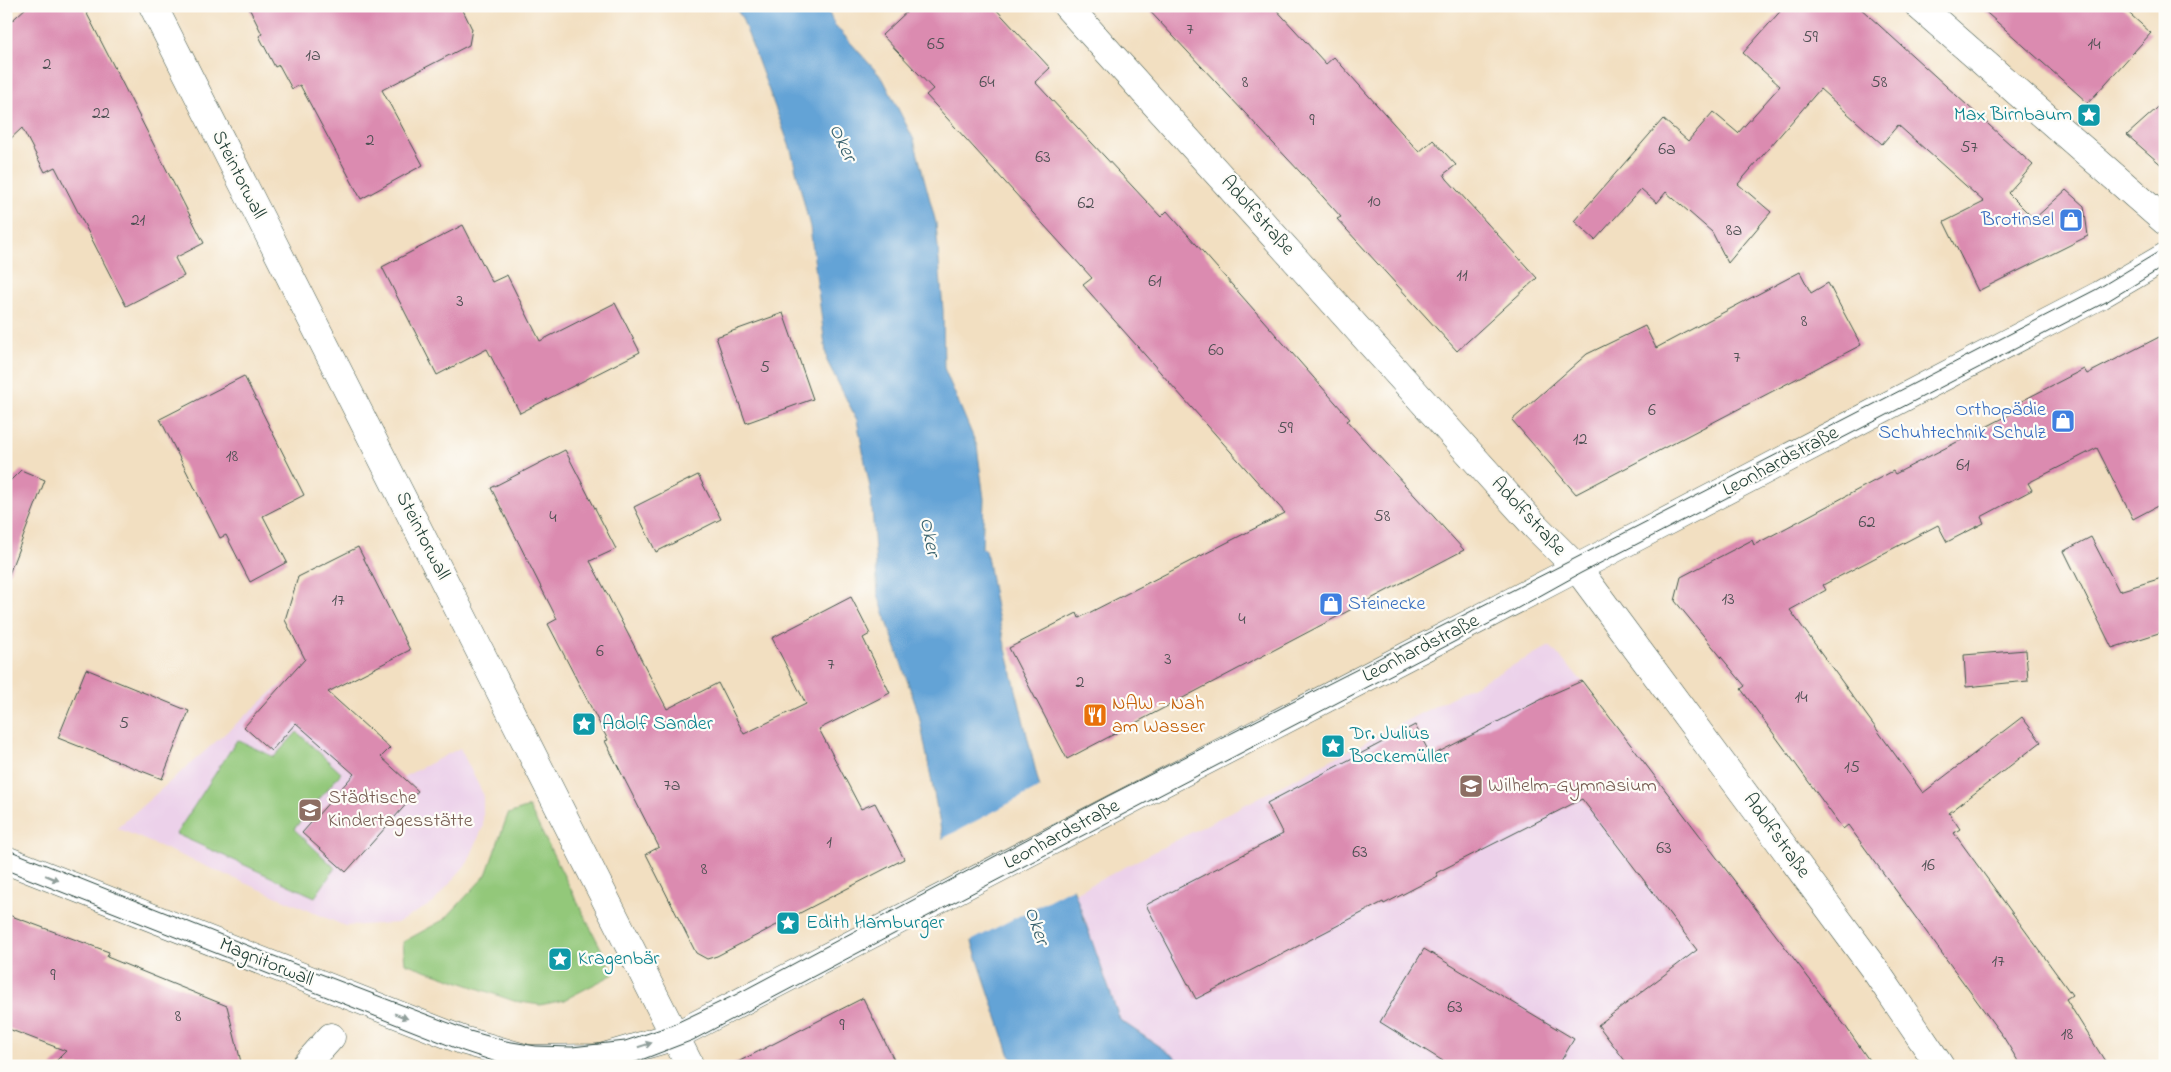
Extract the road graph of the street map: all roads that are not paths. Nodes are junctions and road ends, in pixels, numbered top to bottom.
1 (153, 6) edge
2 (1067, 6) edge
3 (1920, 6) edge
4 (2165, 221) edge
5 (2165, 257) edge
6 (1577, 568) junction
7 (6, 860) edge
8 (675, 1036) junction
9 (331, 1037) dead end
10 (305, 1066) edge
11 (690, 1066) edge
12 (1940, 1066) edge

1 - 8 street, Steintorwall
2 - 6 street, Adolfstraße
3 - 4 street
5 - 6 street, Leonhardstraße
6 - 8 street, Leonhardstraße
6 - 12 street, Adolfstraße
7 -> 8 street, Magnitorwall
8 - 11 street, Steintorwall
9 - 10 street

